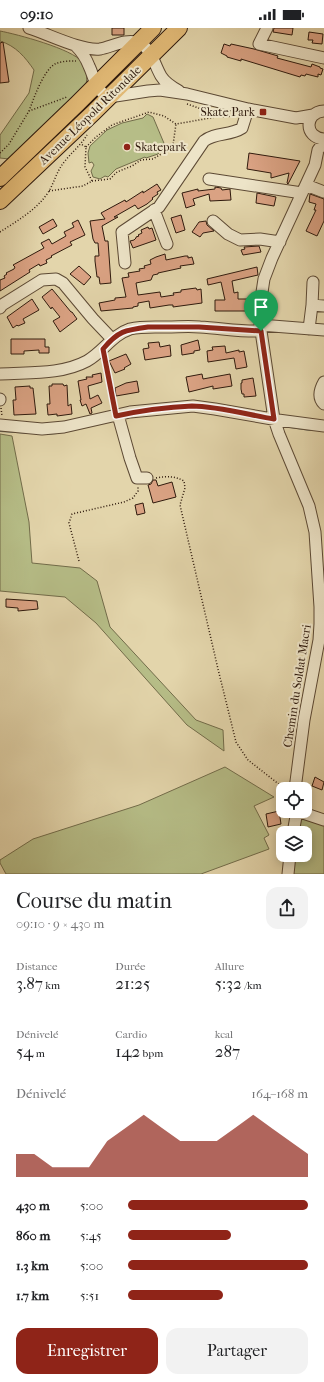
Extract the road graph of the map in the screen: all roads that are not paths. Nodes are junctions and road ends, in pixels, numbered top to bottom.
1 (29, 28) edge
2 (153, 28) edge
3 (179, 28) edge
4 (267, 28) edge
5 (45, 31) edge
6 (138, 43) junction
7 (75, 45) junction
8 (152, 55) junction
9 (324, 58) edge
10 (96, 85) junction
11 (110, 97) junction
12 (186, 99) junction
13 (245, 112) junction
14 (321, 112) edge
15 (296, 118) junction
16 (311, 132) junction
17 (324, 139) edge
18 (321, 146) edge
19 (0, 178) edge
20 (209, 179) dead end
21 (304, 189) junction
22 (324, 192) edge
23 (0, 201) edge
24 (154, 210) junction
25 (213, 221) dead end
26 (280, 242) junction
27 (167, 244) dead end
28 (126, 263) dead end
29 (313, 282) dead end
30 (312, 305) junction
31 (324, 306) edge
32 (0, 308) edge
33 (260, 328) junction
34 (309, 329) junction
35 (324, 330) edge
36 (112, 338) junction
37 (0, 374) edge
38 (324, 382) edge
39 (324, 404) edge
40 (117, 415) junction
41 (274, 419) junction
42 (3, 425) edge
43 (324, 426) edge
44 (142, 478) road end
45 (296, 782) edge
46 (312, 816) edge
47 (324, 820) edge
48 (289, 862) edge
49 (288, 874) edge

1 - 5 street
2 - 6 highway, Avenue Léopold Ritondale
3 - 8 highway, Avenue Léopold Ritondale
4 - 9 street
5 - 7 street
6 - 7 street
6 - 8 street
6 - 10 highway, Avenue Léopold Ritondale
7 - 10 street
8 - 11 highway, Avenue Léopold Ritondale
8 - 12 street
10 - 11 street
10 - 19 highway, Avenue Léopold Ritondale
11 - 12 street
11 - 23 highway, Avenue Léopold Ritondale
12 - 13 street
13 - 15 street
13 - 24 street
14 - 15 street
14 - 16 street
15 - 16 street
16 - 17 street
16 - 18 street, Chemin du Soldat Macri
18 - 21 street, Chemin du Soldat Macri
20 - 21 street
21 - 22 street
21 - 26 street, Chemin du Soldat Macri
24 - 27 street
24 - 28 street
25 - 26 street
26 - 33 street, Chemin du Soldat Macri
29 - 30 street
30 - 31 street
30 - 34 street
32 - 36 street
33 - 34 street
33 - 36 street
33 - 41 street, Chemin du Soldat Macri
34 - 35 street
36 - 37 street
38 - 39 street
40 - 41 street
40 - 42 street
40 - 44 street
41 - 43 street
41 - 45 street, Chemin du Soldat Macri
46 - 47 street
48 - 49 street

